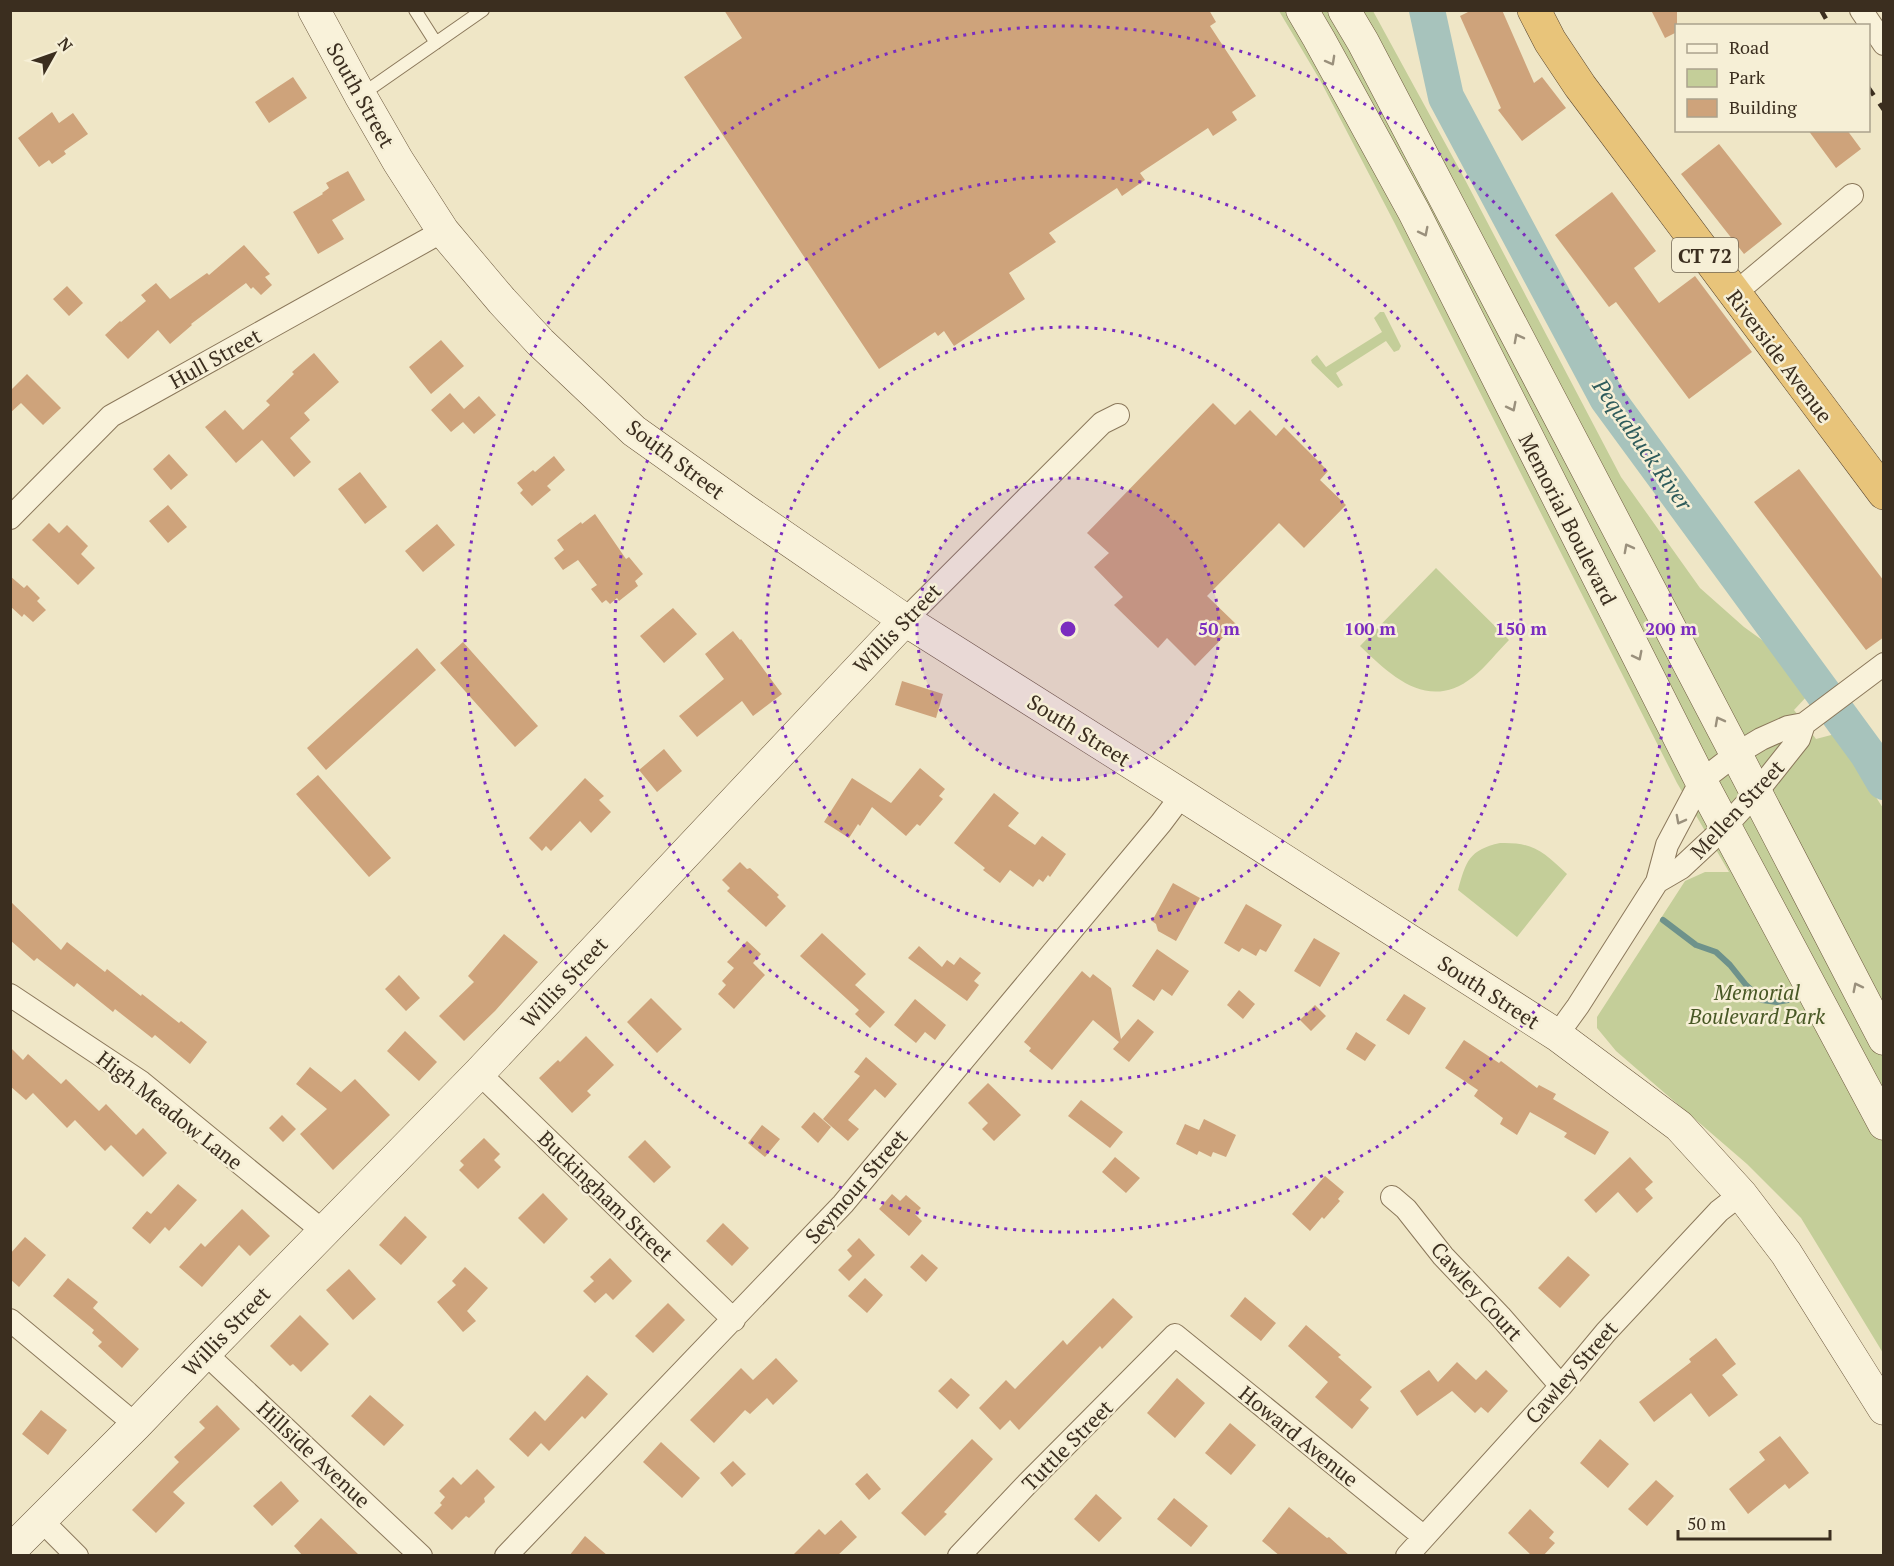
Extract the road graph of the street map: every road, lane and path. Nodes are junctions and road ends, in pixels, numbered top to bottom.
1 (314, 10) edge
2 (415, 10) edge
3 (1302, 10) edge
4 (1344, 10) edge
5 (1534, 10) edge
6 (1861, 10) edge
7 (482, 11) edge
8 (436, 43) junction
9 (1884, 44) edge
10 (360, 95) junction
11 (1852, 195) dead end
12 (443, 231) junction
13 (1734, 294) junction
14 (1118, 415) dead end
15 (1884, 494) edge
16 (10, 518) edge
17 (905, 620) junction
18 (1879, 668) edge
19 (1804, 724) junction
20 (1736, 754) junction
21 (1701, 781) junction
22 (1756, 793) junction
23 (1182, 795) junction
24 (1725, 827) junction
25 (1657, 882) junction
26 (10, 995) edge
27 (1557, 1035) junction
28 (1884, 1039) edge
29 (479, 1073) junction
30 (1884, 1124) edge
31 (1741, 1194) junction
32 (1392, 1197) dead end
33 (324, 1232) junction
34 (10, 1320) edge
35 (734, 1320) junction
36 (1175, 1335) joint
37 (205, 1353) junction
38 (1561, 1386) junction
39 (1884, 1409) edge
40 (136, 1425) junction
41 (41, 1520) junction
42 (1424, 1537) junction
43 (10, 1551) edge
44 (77, 1556) edge
45 (422, 1556) edge
46 (506, 1556) edge
47 (959, 1556) edge
48 (1407, 1556) edge

1 - 10 main road, South Street
2 - 8 lane
3 -> 21 main road, Memorial Boulevard
20 -> 4 main road, Memorial Boulevard
5 - 13 highway, Riverside Avenue / CT 72
6 - 9 street
7 - 8 lane
8 - 10 lane
10 - 12 main road, South Street
11 - 13 street
12 - 16 street, Hull Street
12 - 17 main road, South Street
13 - 15 highway, Riverside Avenue / CT 72
14 - 17 street, Willis Street
17 - 23 main road, South Street
17 - 29 main road, Willis Street
18 - 19 street, Mellen Street
19 - 20 street, Mellen Street
19 - 22 street, Mellen Street
20 - 21 street, Mellen Street
20 - 22 main road, Memorial Boulevard
21 - 24 main road, Memorial Boulevard
21 -> 25 street, Mellen Street
22 - 24 street, Mellen Street
28 -> 22 main road, Memorial Boulevard
23 - 27 main road, South Street
23 - 35 street, Seymour Street
24 - 25 street, Mellen Street
24 - 30 main road, Memorial Boulevard
25 - 27 street, Mellen Street
26 - 33 street, High Meadow Lane
27 - 31 main road, South Street
29 - 33 main road, Willis Street
29 - 35 street, Buckingham Street
31 - 38 street, Cawley Street
31 - 39 main road, South Street
32 - 38 street, Cawley Court
33 - 37 main road, Willis Street
34 - 40 street
35 - 46 street, Seymour Street
36 - 42 street, Howard Avenue
36 - 47 street, Tuttle Street
37 - 40 main road, Willis Street
37 - 45 street, Hillside Avenue
38 - 42 street, Cawley Street
40 - 41 main road, Willis Street
41 - 43 main road, Willis Street
41 - 44 street
42 - 48 street, Cawley Street

